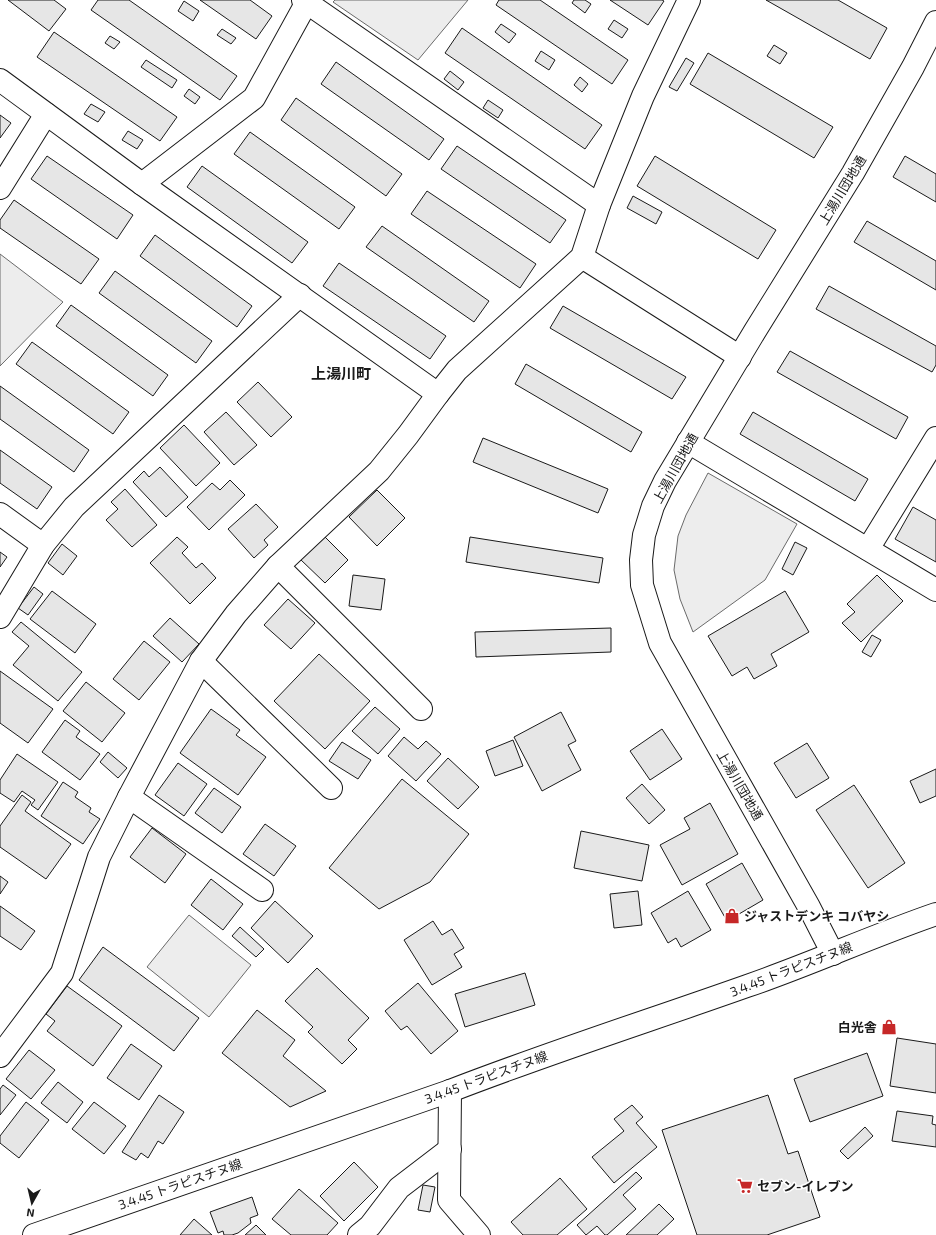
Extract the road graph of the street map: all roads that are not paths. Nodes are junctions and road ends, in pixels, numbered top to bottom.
1 (688, 0) edge
2 (306, 1) edge
3 (936, 22) edge
4 (0, 80) edge
5 (46, 114) junction
6 (142, 184) junction
7 (0, 188) edge
8 (599, 205) junction
9 (582, 257) junction
10 (300, 295) junction
11 (740, 357) junction
12 (438, 394) junction
13 (936, 438) edge
14 (688, 442) junction
15 (0, 514) edge
16 (43, 545) junction
17 (868, 549) junction
18 (278, 566) junction
19 (936, 590) edge
20 (0, 617) edge
21 (200, 661) junction
22 (421, 709) dead end
23 (331, 788) dead end
24 (129, 797) junction
25 (262, 890) dead end
26 (936, 914) edge
27 (833, 954) junction
28 (0, 1056) edge
29 (450, 1091) junction
30 (450, 1149) junction
31 (34, 1235) edge
32 (360, 1235) edge
33 (479, 1235) edge

1 - 8 street
2 - 6 street
2 - 8 street
3 - 11 street, 上湯川団地通
4 - 5 street
5 - 6 street
5 - 7 street
6 - 10 street
8 - 9 street
9 - 11 street
9 - 12 street
10 - 12 street
10 - 16 street
11 - 14 street, 上湯川団地通
12 - 18 street
13 - 17 street
14 - 17 street
14 - 27 street, 上湯川団地通
15 - 16 street
16 - 20 street
17 - 19 street
18 - 21 street
18 - 22 street
21 - 23 street
21 - 24 street
24 - 25 street
24 - 28 street
26 - 27 street, 3.4.45 トラピスチヌ線
27 - 29 street, 3.4.45 トラピスチヌ線
29 - 30 street
29 - 31 street, 3.4.45 トラピスチヌ線
30 - 32 street
30 - 33 street

